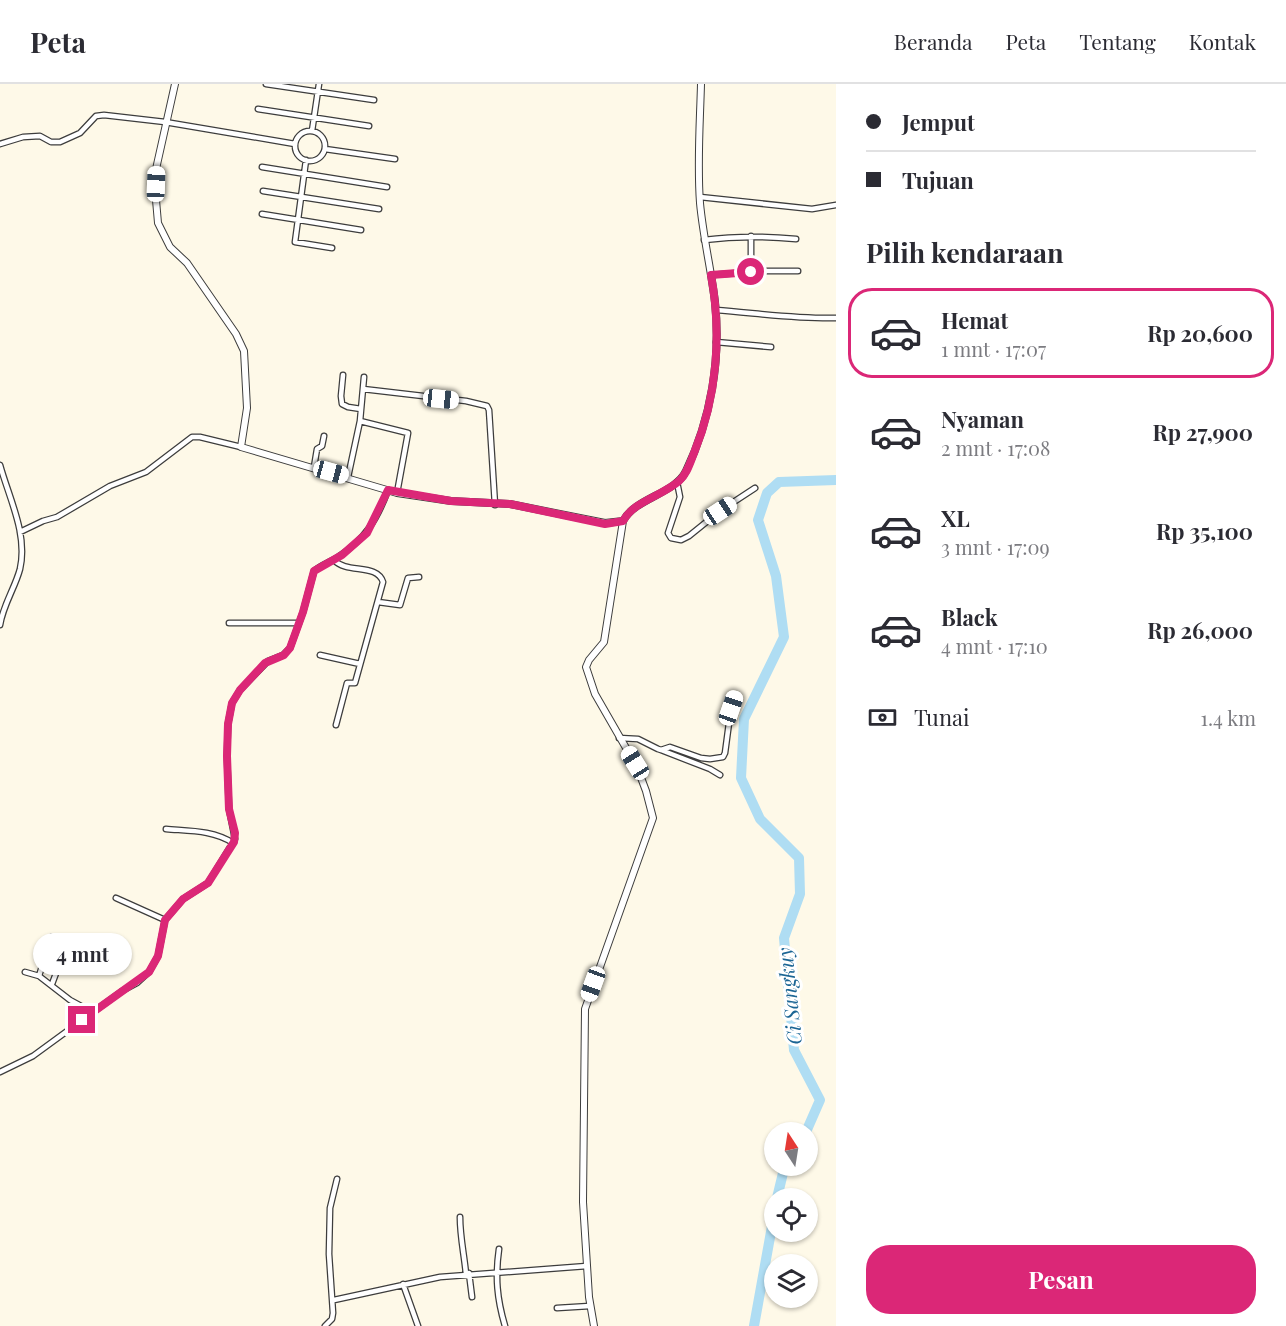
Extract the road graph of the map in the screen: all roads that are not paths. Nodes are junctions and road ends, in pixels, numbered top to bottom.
1 (175, 84) edge
2 (266, 84) edge
3 (319, 84) edge
4 (701, 84) edge
5 (318, 92) junction
6 (374, 100) dead end
7 (258, 109) dead end
8 (314, 117) junction
9 (165, 122) junction
10 (369, 126) dead end
11 (312, 131) junction
12 (0, 144) edge
13 (295, 144) junction
14 (325, 149) junction
15 (395, 159) dead end
16 (306, 160) junction
17 (262, 167) dead end
18 (304, 174) junction
19 (387, 187) dead end
20 (263, 191) dead end
21 (301, 197) junction
22 (700, 197) junction
23 (836, 206) edge
24 (379, 209) dead end
25 (262, 214) dead end
26 (298, 220) junction
27 (361, 230) dead end
28 (750, 236) junction
29 (796, 239) dead end
30 (704, 240) junction
31 (332, 248) dead end
32 (798, 271) dead end
33 (751, 272) junction
34 (711, 275) junction
35 (716, 310) junction
36 (836, 318) edge
37 (716, 342) junction
38 (771, 347) dead end
39 (343, 375) dead end
40 (364, 377) dead end
41 (363, 389) junction
42 (361, 410) junction
43 (360, 420) junction
44 (324, 436) dead end
45 (241, 447) junction
46 (0, 465) edge
47 (314, 467) junction
48 (348, 477) junction
49 (677, 482) junction
50 (755, 488) dead end
51 (388, 490) junction
52 (397, 493) junction
53 (495, 505) junction
54 (623, 521) junction
55 (20, 532) junction
56 (334, 560) junction
57 (418, 577) dead end
58 (378, 602) junction
59 (229, 623) dead end
60 (299, 623) junction
61 (0, 625) edge
62 (320, 655) dead end
63 (360, 664) junction
64 (735, 696) dead end
65 (336, 725) dead end
66 (619, 738) junction
67 (661, 750) junction
68 (720, 775) dead end
69 (166, 829) dead end
70 (233, 843) junction
71 (116, 898) dead end
72 (165, 920) junction
73 (51, 937) dead end
74 (58, 968) dead end
75 (26, 972) dead end
76 (39, 976) junction
77 (52, 984) junction
78 (94, 1013) junction
79 (0, 1072) edge
80 (337, 1179) dead end
81 (460, 1217) dead end
82 (499, 1249) dead end
83 (586, 1266) junction
84 (495, 1272) junction
85 (467, 1274) junction
86 (403, 1284) junction
87 (472, 1297) dead end
88 (334, 1300) junction
89 (590, 1306) junction
90 (557, 1308) dead end
91 (325, 1326) edge
92 (418, 1326) edge
93 (505, 1326) edge
94 (594, 1326) edge

1 - 9 street
2 - 5 street
3 - 5 street
4 - 22 street
5 - 6 street
5 - 8 street
7 - 8 street
8 - 10 street
8 - 11 street
9 - 12 street
9 - 13 street
9 - 45 street
11 - 13 street
11 - 14 street
13 - 16 street
14 - 15 street
14 - 16 street
16 - 18 street
17 - 18 street
18 - 19 street
18 - 21 street
20 - 21 street
21 - 24 street
21 - 26 street
22 - 23 street
22 - 30 street
25 - 26 street
26 - 27 street
26 - 31 street
28 - 29 street
28 - 30 street
28 - 33 street
30 - 34 street
32 - 33 street
33 - 34 street
34 - 35 street
35 - 36 street
35 - 37 street
37 - 38 street
37 - 49 street
39 - 42 street
40 - 41 street
41 - 42 street
41 - 53 street
42 - 43 street
43 - 48 street
43 - 52 street
44 - 47 street
45 - 47 street
45 - 55 street
46 - 55 street
47 - 48 street
48 - 51 street
49 - 50 street
49 - 54 street
51 - 52 street
51 - 56 street
52 - 53 street
53 - 54 street
54 - 66 street
55 - 61 street
56 - 58 street
56 - 60 street
57 - 58 street
58 - 63 street
59 - 60 street
60 - 70 street
62 - 63 street
63 - 65 street
64 - 67 street
66 - 67 street
66 - 83 street
67 - 68 street
69 - 70 street
70 - 72 street
71 - 72 street
72 - 78 street
73 - 76 street
74 - 77 street
75 - 76 street
76 - 77 street
77 - 78 street
78 - 79 street
80 - 88 street
81 - 85 street
82 - 84 street
83 - 84 street
83 - 89 street
84 - 85 street
84 - 93 street
85 - 86 street
85 - 87 street
86 - 88 street
86 - 92 street
88 - 91 street
89 - 90 street
89 - 94 street

